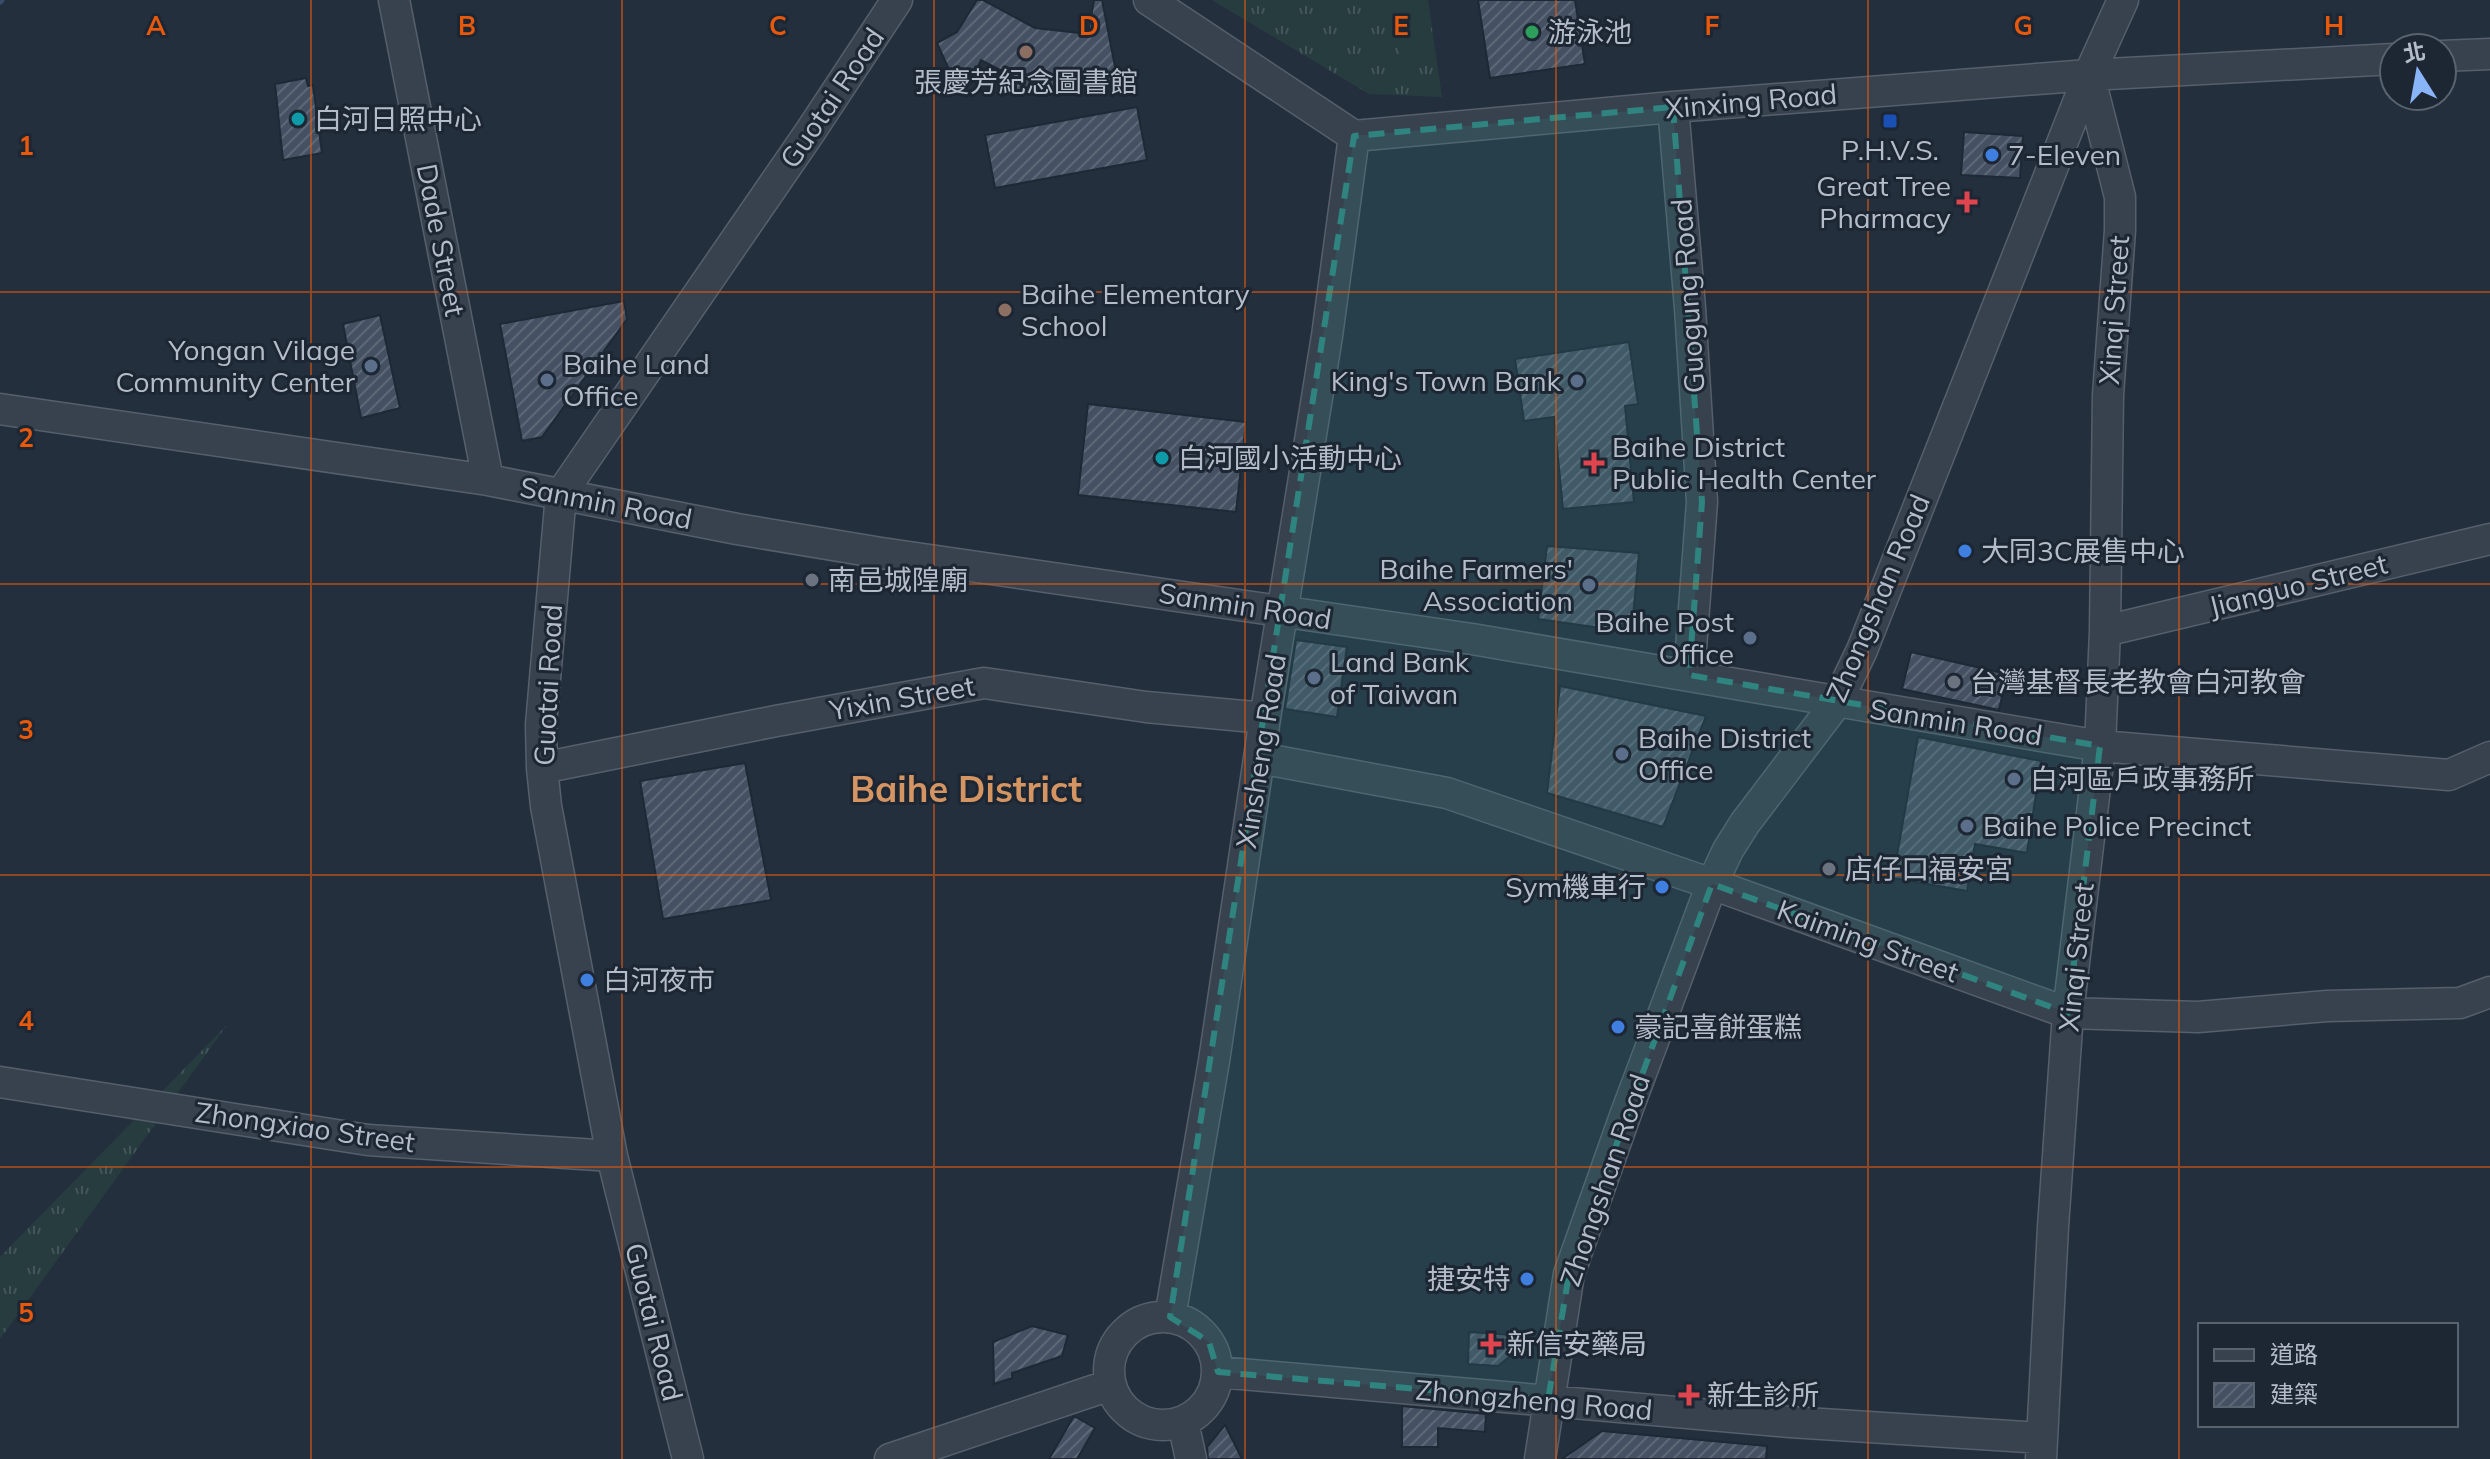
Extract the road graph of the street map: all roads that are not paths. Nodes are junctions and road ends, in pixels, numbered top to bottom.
1 (394, 0) edge
2 (897, 0) edge
3 (1149, 0) edge
4 (2123, 0) edge
5 (2490, 54) edge
6 (2458, 55) edge
7 (2378, 60) edge
8 (2089, 75) junction
9 (1673, 107) junction
10 (1354, 136) junction
11 (0, 409) edge
12 (488, 480) junction
13 (561, 494) junction
14 (2490, 539) edge
15 (1282, 612) junction
16 (2105, 631) junction
17 (1689, 675) junction
18 (1837, 702) junction
19 (1265, 718) junction
20 (2100, 746) junction
21 (2490, 757) edge
22 (1260, 758) junction
23 (542, 768) junction
24 (1712, 884) junction
25 (2490, 992) edge
26 (2068, 1013) junction
27 (0, 1082) edge
28 (612, 1156) junction
29 (1170, 1317) junction
30 (1218, 1372) junction
31 (1110, 1385) junction
32 (1548, 1400) junction
33 (1183, 1422) junction
34 (2041, 1449) edge
35 (688, 1459) edge
36 (890, 1459) edge
37 (1191, 1459) edge
38 (1540, 1459) edge

1 - 12 street, Dade Street
2 - 13 street, Guotai Road
3 - 10 street
4 - 8 street, Zhongshan Road
5 - 6 street
7 - 8 street, Xinxing Road
8 - 9 street, Xinxing Road
8 - 16 street, Xinqi Street
8 - 18 street, Zhongshan Road
9 - 10 street, Xinxing Road
9 - 17 street, Guogung Road
10 - 15 street, Xinsheng Road
11 - 12 street, Sanmin Road
12 - 13 street, Sanmin Road
13 - 15 street, Sanmin Road
13 - 23 street, Guotai Road
14 - 16 street, Jianguo Street
15 - 17 street, Sanmin Road
15 - 19 street, Xinsheng Road
16 - 20 street, Xinqi Street
17 - 18 street, Sanmin Road
18 - 20 street, Sanmin Road
18 - 24 street, Zhongshan Road
19 - 22 street, Xinsheng Road
19 - 23 street, Yixin Street
20 - 21 street, Sanmin Road
20 - 26 street, Xinqi Street
22 - 24 street, Kaiming Street
22 - 29 street, Xinsheng Road
23 - 28 street, Guotai Road
24 - 26 street, Kaiming Street
24 - 32 street, Zhongshan Road
25 - 26 street, Kaiming Street
26 - 34 street, Xinqi Street
27 - 28 street, Zhongxiao Street
28 - 35 street, Guotai Road
29 - 30 street
29 - 31 street
30 - 32 street, Zhongzheng Road
30 - 33 street
31 - 33 street
31 - 36 street
32 - 34 street, Zhongzheng Road
32 - 38 street, Zhongshan Road
33 - 37 street

